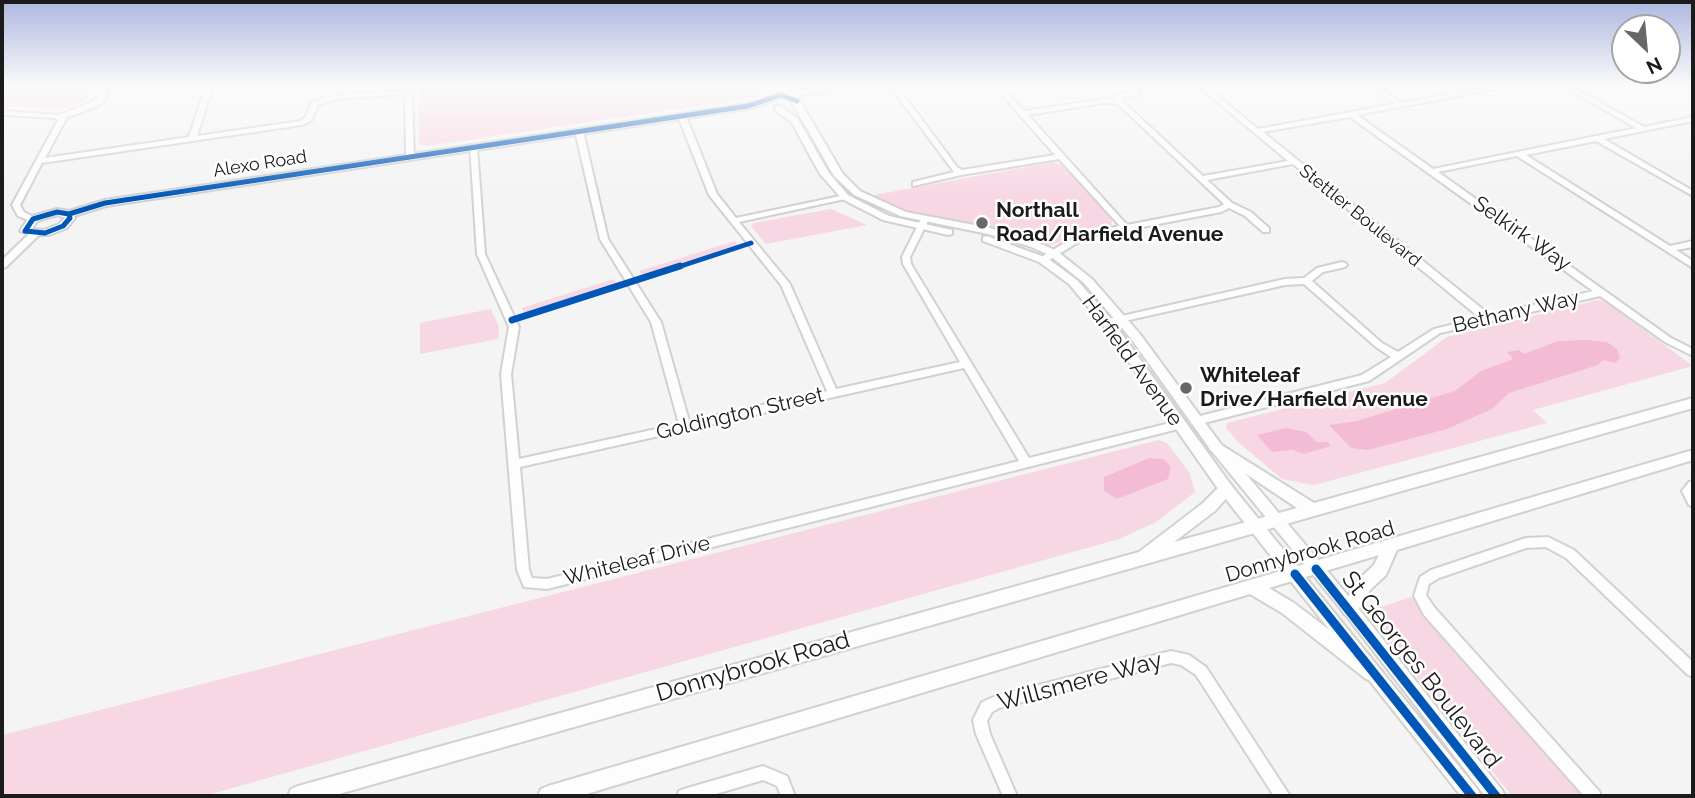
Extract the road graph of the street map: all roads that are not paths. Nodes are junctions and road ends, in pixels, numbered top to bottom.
1 (60, 123) edge
2 (197, 123) edge
3 (300, 123) edge
4 (409, 123) edge
5 (632, 123) edge
6 (685, 123) edge
7 (796, 123) edge
8 (807, 123) edge
9 (920, 123) edge
10 (1031, 123) edge
11 (1141, 123) edge
12 (1247, 123) edge
13 (1300, 123) edge
14 (1365, 123) edge
15 (1633, 123) edge
16 (1672, 123) edge
17 (1643, 129) junction
18 (579, 131) junction
19 (1257, 131) junction
20 (1597, 138) junction
21 (192, 139) junction
22 (472, 147) junction
23 (1519, 154) junction
24 (1061, 156) junction
25 (410, 157) junction
26 (40, 161) junction
27 (1293, 162) junction
28 (1433, 171) junction
29 (961, 173) junction
30 (1203, 178) junction
31 (916, 184) dead end
32 (1693, 194) edge
33 (845, 197) junction
34 (1229, 205) junction
35 (69, 214) junction
36 (33, 219) junction
37 (733, 221) junction
38 (922, 223) junction
39 (1125, 227) junction
40 (1266, 230) dead end
41 (35, 234) junction
42 (1693, 244) edge
43 (1669, 249) junction
44 (1053, 253) junction
45 (1043, 260) junction
46 (2, 265) edge
47 (1342, 265) dead end
48 (1693, 265) edge
49 (1306, 281) junction
50 (1603, 292) junction
51 (1121, 319) junction
52 (1488, 319) junction
53 (1107, 322) junction
54 (1693, 353) edge
55 (1399, 357) junction
56 (966, 364) junction
57 (833, 393) junction
58 (1693, 403) edge
59 (1196, 421) junction
60 (1178, 425) junction
61 (685, 426) junction
62 (1215, 446) junction
63 (1693, 455) edge
64 (1026, 463) junction
65 (514, 464) junction
66 (1693, 485) edge
67 (1226, 489) junction
68 (1693, 502) edge
69 (1312, 510) junction
70 (1275, 521) junction
71 (1255, 526) junction
72 (1391, 546) junction
73 (1139, 560) junction
74 (1316, 569) junction
75 (1295, 575) junction
76 (1252, 587) junction
77 (1350, 609) junction
78 (1693, 671) edge
79 (1373, 673) junction
80 (298, 796) edge
81 (548, 796) edge
82 (684, 796) edge
83 (788, 796) edge
84 (1010, 796) edge
85 (1283, 796) edge
86 (1472, 796) edge
87 (1496, 796) edge
88 (1594, 796) edge

1 - 26 street
2 - 21 street
3 - 21 street
4 - 25 street
5 - 18 street, Alexo Road
6 - 37 street
7 - 33 street, Harfield Avenue
8 - 38 street, Harfield Avenue
9 - 29 street
10 - 24 street
11 - 30 street
12 - 19 street, Stettler Boulevard
13 - 19 street
14 - 28 street, Selkirk Way
15 - 17 street
16 - 17 street
17 - 20 street
18 - 22 street, Alexo Road
18 - 61 street
19 - 27 street, Stettler Boulevard
20 - 23 street
20 - 32 street
21 - 26 street
22 - 25 street, Alexo Road
22 - 65 street, Whiteleaf Drive
23 - 28 street
23 - 43 street
24 - 29 street
24 - 39 street
25 - 35 street, Alexo Road
26 - 36 street
27 - 30 street
27 - 52 street, Stettler Boulevard
28 - 50 street, Selkirk Way
29 - 31 street
30 - 34 street
33 - 37 street
33 - 38 street, Harfield Avenue
34 - 39 street
34 - 40 street
35 - 36 street
35 - 41 street
36 - 41 street
37 - 57 street
38 - 44 street, Harfield Avenue
38 - 45 street, Harfield Avenue
38 - 56 street
39 - 44 street
41 - 46 street
42 - 43 street
43 - 48 street
44 - 45 street
44 - 51 street, Harfield Avenue
45 - 53 street, Harfield Avenue
47 - 49 street
49 - 51 street
49 - 55 street
50 - 52 street, Bethany Way
50 - 54 street, Selkirk Way
51 - 53 street
51 - 59 street, Harfield Avenue
52 - 55 street, Bethany Way
53 - 60 street, Harfield Avenue
55 - 59 street, Bethany Way
56 - 57 street, Goldington Street
56 - 64 street
57 - 61 street, Goldington Street
58 - 69 main road, Donnybrook Road
59 - 62 street, Harfield Avenue
60 - 64 street, Whiteleaf Drive
60 - 67 street, Harfield Avenue
61 - 65 street, Goldington Street
62 - 69 main road
62 - 70 street, Harfield Avenue
63 - 72 main road, Donnybrook Road
64 - 65 street, Whiteleaf Drive
66 - 68 street
67 - 71 street, Harfield Avenue
67 - 73 main road
69 - 70 main road, Donnybrook Road
70 - 71 main road, Donnybrook Road
70 - 74 street, St Georges Boulevard
71 - 73 main road, Donnybrook Road
71 - 75 street, St Georges Boulevard
72 - 74 main road, Donnybrook Road
72 - 77 main road
73 - 80 main road, Donnybrook Road
74 - 75 main road, Donnybrook Road
74 - 77 street, St Georges Boulevard
75 - 76 main road, Donnybrook Road
75 - 79 street, St Georges Boulevard
76 - 79 main road
76 - 81 main road, Donnybrook Road
77 - 87 street, St Georges Boulevard
78 - 88 street
79 - 86 street, St Georges Boulevard
82 - 83 street
84 - 85 street, Willsmere Way

